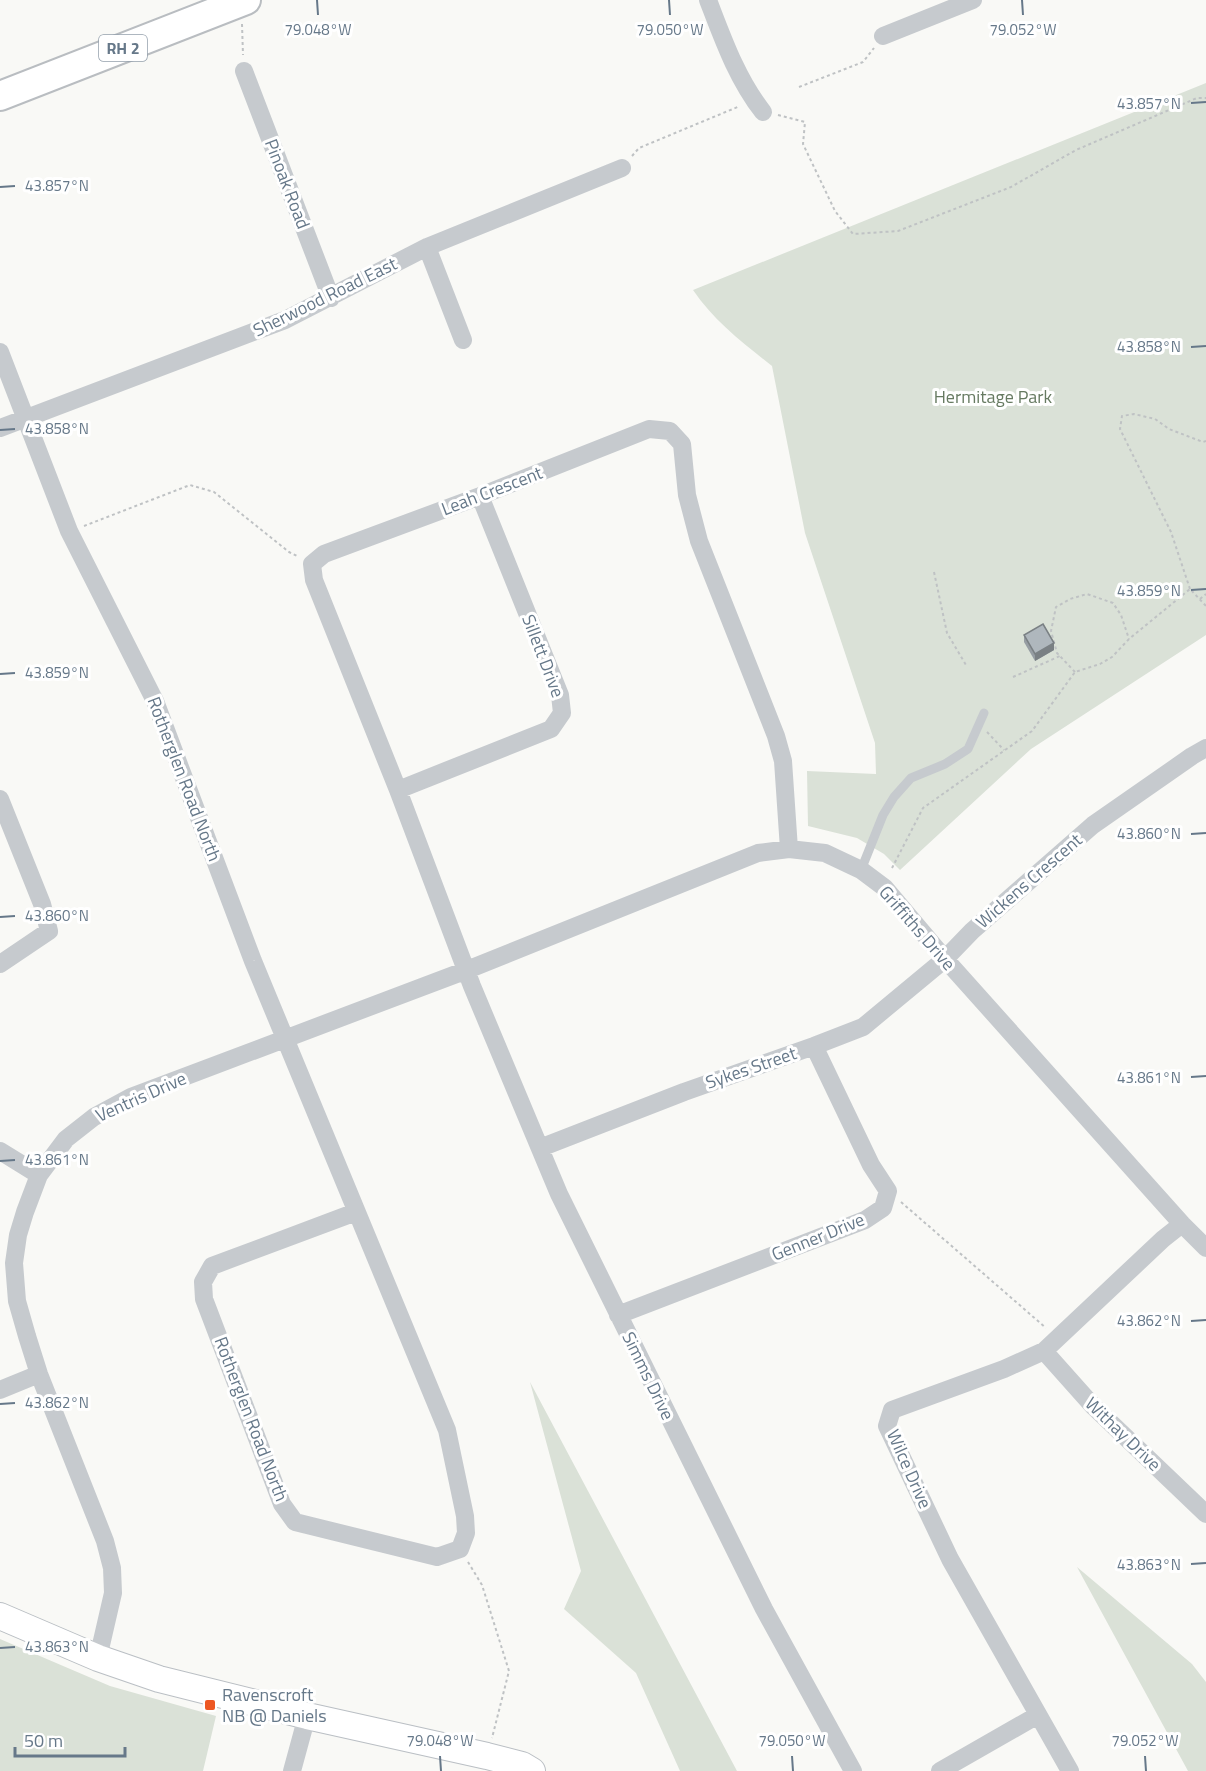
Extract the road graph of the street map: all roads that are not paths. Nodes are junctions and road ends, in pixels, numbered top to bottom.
1 (708, 0) edge
2 (973, 0) edge
3 (244, 11) edge
4 (883, 36) road end
5 (243, 71) road end
6 (0, 96) edge
7 (758, 106) road end
8 (622, 168) road end
9 (427, 247) junction
10 (331, 298) junction
11 (463, 340) dead end
12 (0, 352) edge
13 (26, 418) junction
14 (0, 428) edge
15 (480, 496) junction
16 (984, 713) dead end
17 (1206, 748) edge
18 (398, 790) junction
19 (0, 799) edge
20 (789, 849) junction
21 (861, 870) junction
22 (945, 959) junction
23 (0, 964) edge
24 (467, 970) junction
25 (285, 1038) junction
26 (814, 1046) junction
27 (540, 1148) junction
28 (0, 1151) edge
29 (39, 1175) junction
30 (356, 1212) junction
31 (1182, 1224) junction
32 (1206, 1248) edge
33 (618, 1316) junction
34 (1044, 1351) junction
35 (39, 1374) junction
36 (0, 1390) edge
37 (1206, 1514) edge
38 (0, 1616) edge
39 (98, 1658) junction
40 (1038, 1715) junction
41 (307, 1716) junction
42 (292, 1771) edge
43 (532, 1771) edge
44 (853, 1771) edge
45 (940, 1771) edge
46 (1070, 1771) edge

1 - 7 street
2 - 4 street
3 - 6 main road, RH 2
5 - 10 street, Pinoak Road
8 - 9 street, Sherwood Road East
9 - 10 street, Sherwood Road East
9 - 11 street
10 - 13 street, Sherwood Road East
12 - 13 street, Rotherglen Road North
13 - 14 street, Sherwood Road East
13 - 25 street, Rotherglen Road North
15 - 18 street, Sillett Drive
15 - 18 street, Leah Crescent
15 - 20 street, Leah Crescent
16 - 21 lane
17 - 22 street, Wickens Crescent
18 - 24 street
19 - 23 street
20 - 21 street, Griffiths Drive
20 - 24 street, Griffiths Drive
21 - 22 street, Griffiths Drive
22 - 26 street, Sykes Street
22 - 31 street, Griffiths Drive
24 - 25 street, Ventris Drive
24 - 27 street, Simms Drive
25 - 29 street, Ventris Drive
25 - 30 street, Rotherglen Road North
26 - 27 street, Sykes Street
26 - 33 street, Genner Drive
27 - 33 street, Simms Drive
28 - 29 street
29 - 35 street, Ventris Drive
30 - 30 street, Rotherglen Road North
31 - 32 street, Griffiths Drive
31 - 34 street, Wilce Drive
33 - 44 street, Simms Drive
34 - 37 street, Withay Drive
34 - 40 street, Wilce Drive
35 - 36 street
35 - 39 street, Ventris Drive
38 - 39 street
39 - 41 street
40 - 45 street
40 - 46 street, Wilce Drive
41 - 42 street
41 - 43 street

